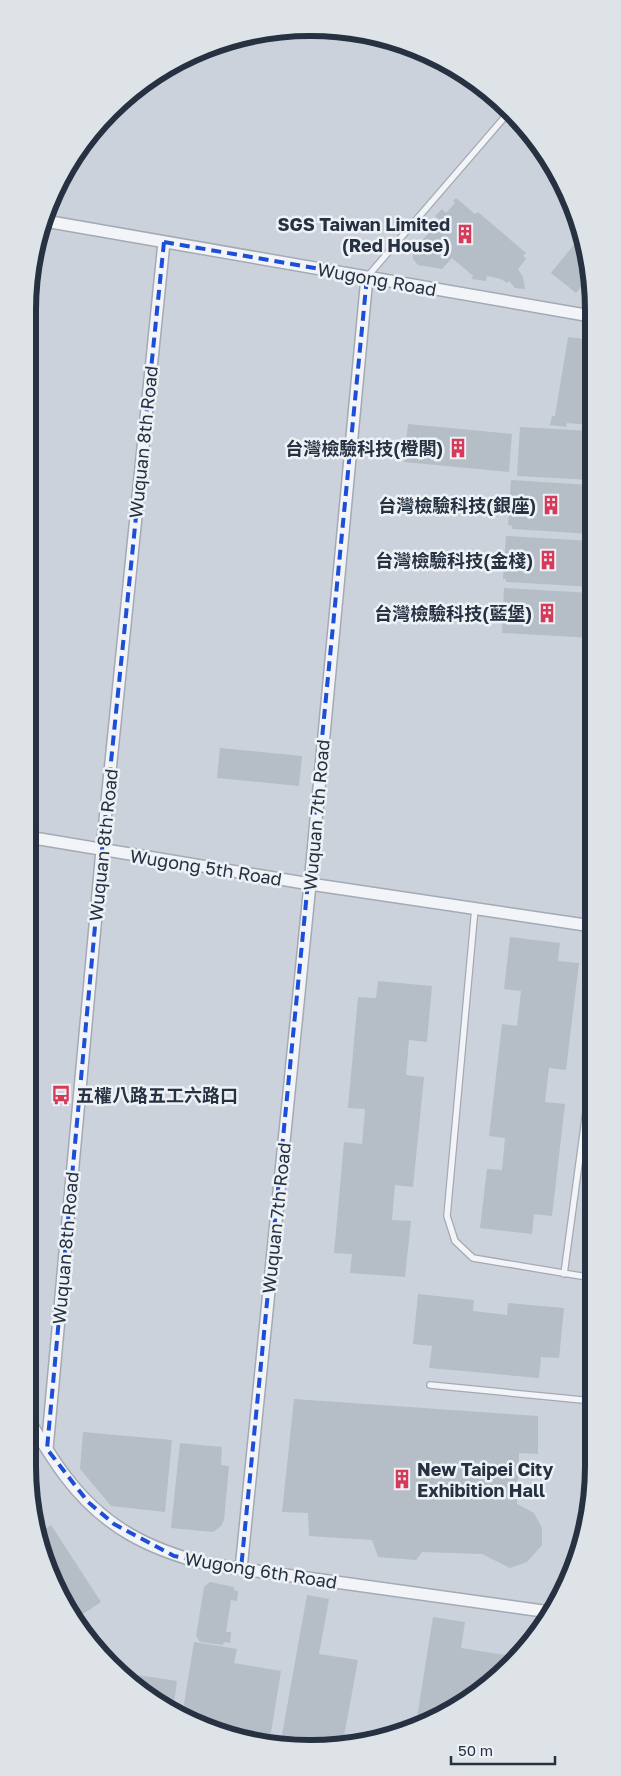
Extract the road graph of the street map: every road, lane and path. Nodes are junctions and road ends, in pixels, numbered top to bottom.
1 (504, 117) edge
2 (51, 222) edge
3 (164, 242) junction
4 (368, 277) junction
5 (585, 315) edge
6 (36, 838) edge
7 (102, 850) junction
8 (310, 884) junction
9 (475, 908) junction
10 (585, 925) edge
11 (585, 1119) edge
12 (564, 1274) junction
13 (585, 1277) edge
14 (430, 1385) dead end
15 (585, 1401) edge
16 (36, 1432) edge
17 (47, 1449) junction
18 (240, 1569) junction
19 (543, 1611) edge

1 - 4 lane
2 - 3 street, Wugong Road
3 - 4 street, Wugong Road
3 - 7 street, Wuquan 8th Road
4 - 5 street, Wugong Road
4 - 8 street, Wuquan 7th Road
6 - 7 street, Wugong 5th Road
7 - 8 street, Wugong 5th Road
7 - 17 street, Wuquan 8th Road
8 - 9 street, Wugong 5th Road
8 - 18 street, Wuquan 7th Road
9 - 10 street, Wugong 5th Road
9 - 12 lane
11 - 12 lane
12 - 13 lane
14 - 15 lane
16 - 17 street, Wugong 6th Road
17 - 18 street, Wugong 6th Road
18 - 19 street, Wugong 6th Road

